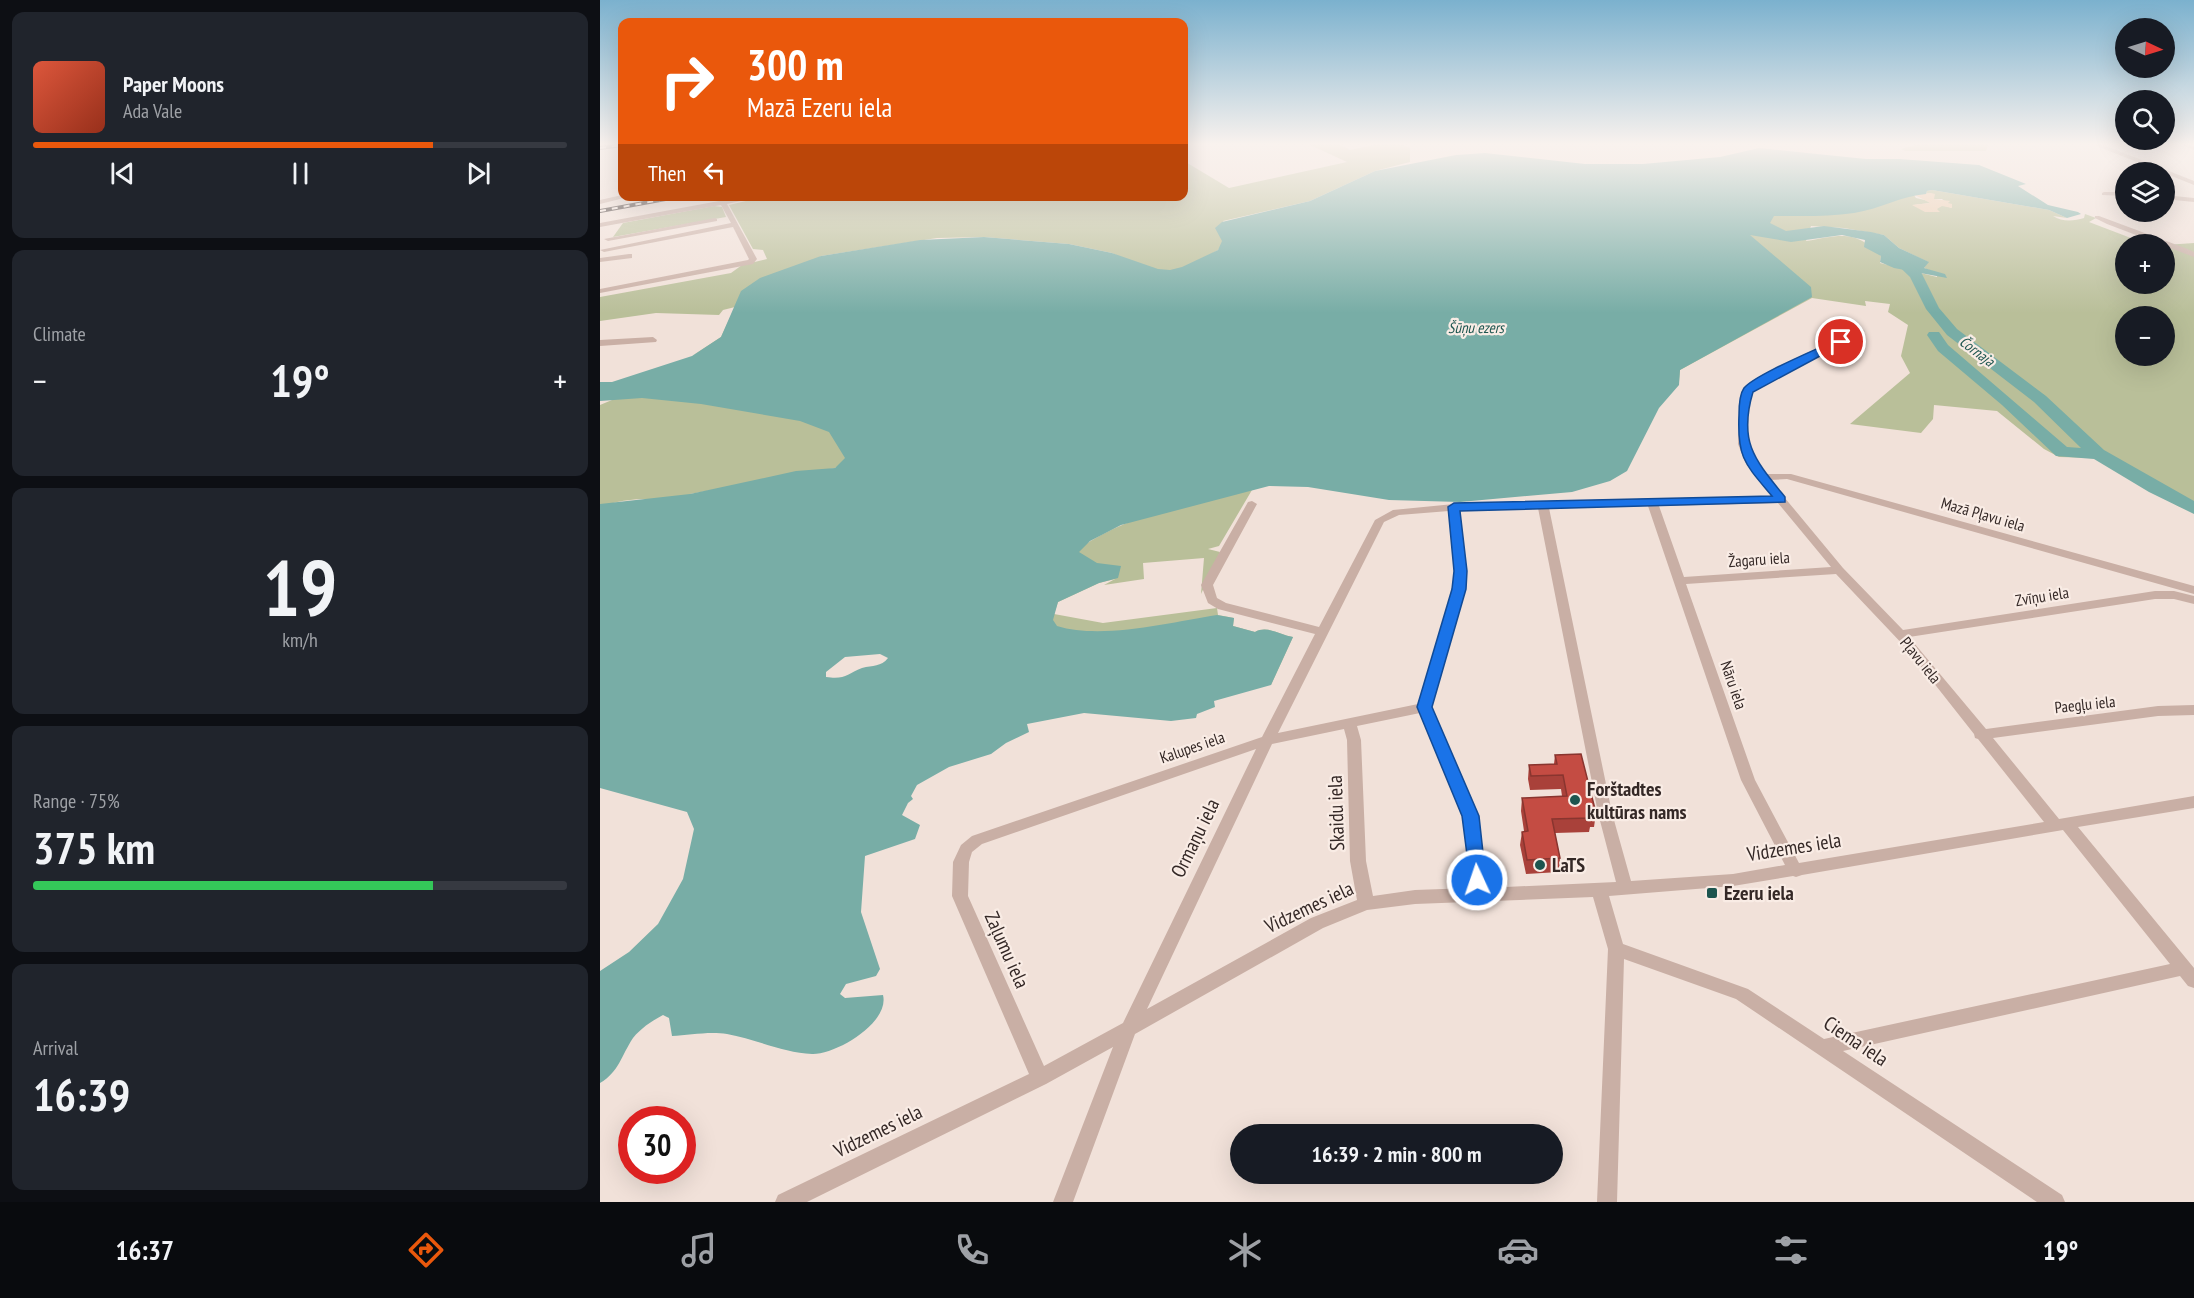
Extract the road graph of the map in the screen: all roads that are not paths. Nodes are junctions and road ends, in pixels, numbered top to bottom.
1 (717, 201) edge
2 (723, 201) edge
3 (683, 217) dead end
4 (2097, 217) dead end
5 (733, 220) junction
6 (613, 222) junction
7 (600, 225) edge
8 (625, 236) junction
9 (608, 239) junction
10 (604, 250) junction
11 (2194, 255) edge
12 (629, 256) dead end
13 (600, 261) edge
14 (600, 291) edge
15 (1861, 332) dead end
16 (653, 340) dead end
17 (600, 343) edge
18 (1762, 477) junction
19 (1781, 500) junction
20 (1252, 504) dead end
21 (1653, 504) junction
22 (1543, 505) junction
23 (1454, 507) junction
24 (1839, 570) junction
25 (1681, 581) junction
26 (2192, 596) edge
27 (1321, 632) junction
28 (1900, 634) junction
29 (1424, 707) junction
30 (2194, 710) edge
31 (1349, 722) junction
32 (1980, 735) junction
33 (1267, 740) junction
34 (2194, 802) edge
35 (2061, 824) junction
36 (976, 840) joint
37 (1796, 871) junction
38 (1624, 888) junction
39 (1599, 890) junction
40 (1478, 894) junction
41 (1366, 904) junction
42 (1616, 950) junction
43 (2188, 974) edge
44 (1128, 1030) junction
45 (1824, 1047) junction
46 (1040, 1077) junction
47 (785, 1202) edge
48 (1063, 1202) edge
49 (1607, 1202) edge
50 (2055, 1202) edge

1 - 6 street
2 - 5 street
3 - 8 street
4 - 11 street
5 - 8 street
5 - 10 street
5 - 14 street
6 - 7 street
6 - 9 street
8 - 9 street
9 - 10 street
10 - 13 street
12 - 13 street
15 - 18 street, Pļavu iela
16 - 17 street
18 - 19 street, Pļavu iela
18 - 26 street, Mazā Pļavu iela
19 - 21 street
19 - 24 street, Pļavu iela
20 - 27 street
21 - 22 street
21 - 25 street, Nāru iela
22 - 23 street
22 - 38 street
23 - 27 street, Ormaņu iela
23 - 29 street
24 - 25 street, Žagaru iela
24 - 28 street, Pļavu iela
25 - 37 street, Nāru iela
26 - 28 street, Zvīņu iela
27 - 33 street, Ormaņu iela
28 - 32 street, Pļavu iela
29 - 31 street, Kalupes iela
29 - 40 street
30 - 32 street, Paegļu iela
31 - 33 street, Kalupes iela
31 - 41 street, Skaidu iela
32 - 35 street, Pļavu iela
33 - 36 street, Kalupes iela
33 - 44 street, Ormaņu iela
34 - 35 street, Vidzemes iela
35 - 37 street, Vidzemes iela
35 - 43 street, Pļavu iela
36 - 46 street, Zaļumu iela
37 - 38 street, Vidzemes iela
38 - 39 street, Vidzemes iela
39 - 40 street, Vidzemes iela
39 - 42 street
40 - 41 street, Vidzemes iela
41 - 44 street, Vidzemes iela
42 - 45 street, Ciema iela
42 - 49 street
43 - 45 street, Pļavu iela
44 - 46 street, Vidzemes iela
44 - 48 street, Ormaņu iela
45 - 50 street, Ciema iela
46 - 47 street, Vidzemes iela

